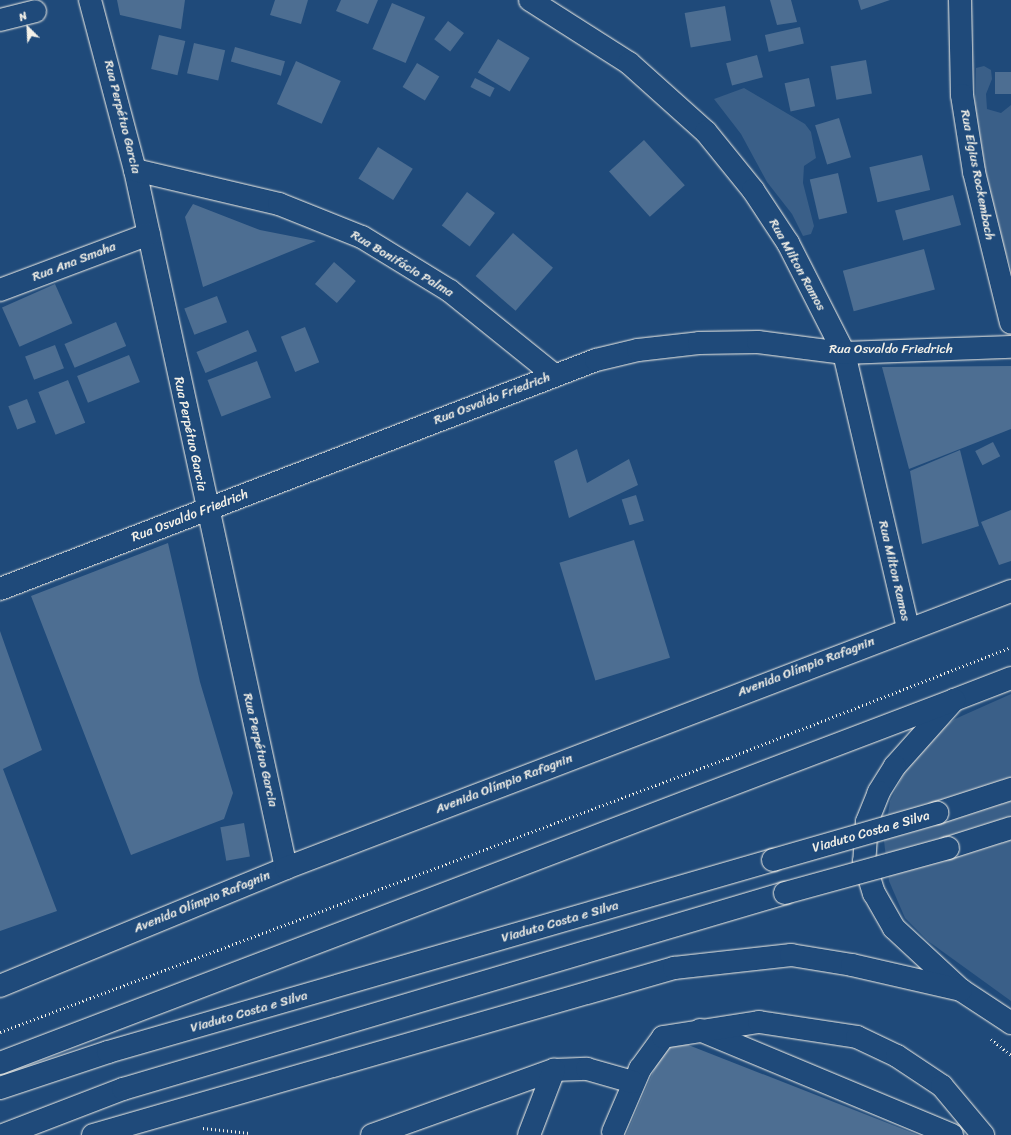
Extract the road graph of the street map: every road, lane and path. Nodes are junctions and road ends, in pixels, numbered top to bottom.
1 (90, 0) edge
2 (530, 0) edge
3 (960, 0) edge
4 (35, 10) dead end
5 (0, 20) edge
6 (135, 170) junction
7 (149, 234) junction
8 (0, 290) edge
9 (1011, 323) edge
10 (1011, 347) edge
11 (844, 353) junction
12 (554, 375) junction
13 (206, 510) junction
14 (0, 589) edge
15 (1011, 591) edge
16 (908, 627) junction
17 (1011, 647) edge
18 (1011, 678) edge
19 (954, 700) junction
20 (1011, 789) edge
21 (1011, 828) edge
22 (286, 868) junction
23 (0, 986) edge
24 (961, 990) junction
25 (1011, 1023) edge
26 (698, 1030) junction
27 (0, 1032) edge
28 (986, 1036) dead end
29 (1011, 1055) edge
30 (0, 1063) edge
31 (554, 1070) junction
32 (633, 1082) junction
33 (0, 1088) edge
34 (197, 1127) dead end
35 (613, 1132) dead end
36 (250, 1133) dead end
37 (3, 1135) edge
38 (93, 1135) edge
39 (372, 1135) edge
40 (529, 1135) edge
41 (952, 1135) edge
42 (983, 1135) edge

1 - 6 main road, Rua Perpétuo Garcia
2 - 11 main road, Rua Milton Ramos
3 - 9 main road, Rua Elgius Rockembach
4 - 5 main road
6 - 7 main road, Rua Perpétuo Garcia
6 - 12 main road, Rua Bonifácio Palma
7 - 8 main road, Rua Ana Smaha
7 - 13 main road, Rua Perpétuo Garcia
10 - 11 main road, Rua Osvaldo Friedrich
11 - 12 main road, Rua Osvaldo Friedrich
11 - 16 main road, Rua Milton Ramos
12 - 13 main road, Rua Osvaldo Friedrich
13 - 14 main road, Rua Osvaldo Friedrich
13 - 22 main road, Rua Perpétuo Garcia
15 - 16 main road, Avenida Olímpio Rafagnin
16 - 22 main road, Avenida Olímpio Rafagnin
17 - 27 path
18 - 19 main road
19 - 24 main road
19 - 30 main road
20 - 33 main road, Viaduto Costa e Silva, bridge
21 - 37 main road, bridge
22 - 23 main road, Avenida Olímpio Rafagnin
24 - 25 main road
24 - 38 main road
26 - 32 main road
26 - 41 main road
26 - 42 main road
28 - 29 path
31 - 32 main road
31 - 39 main road
31 - 40 main road
32 - 35 main road
34 - 36 path

